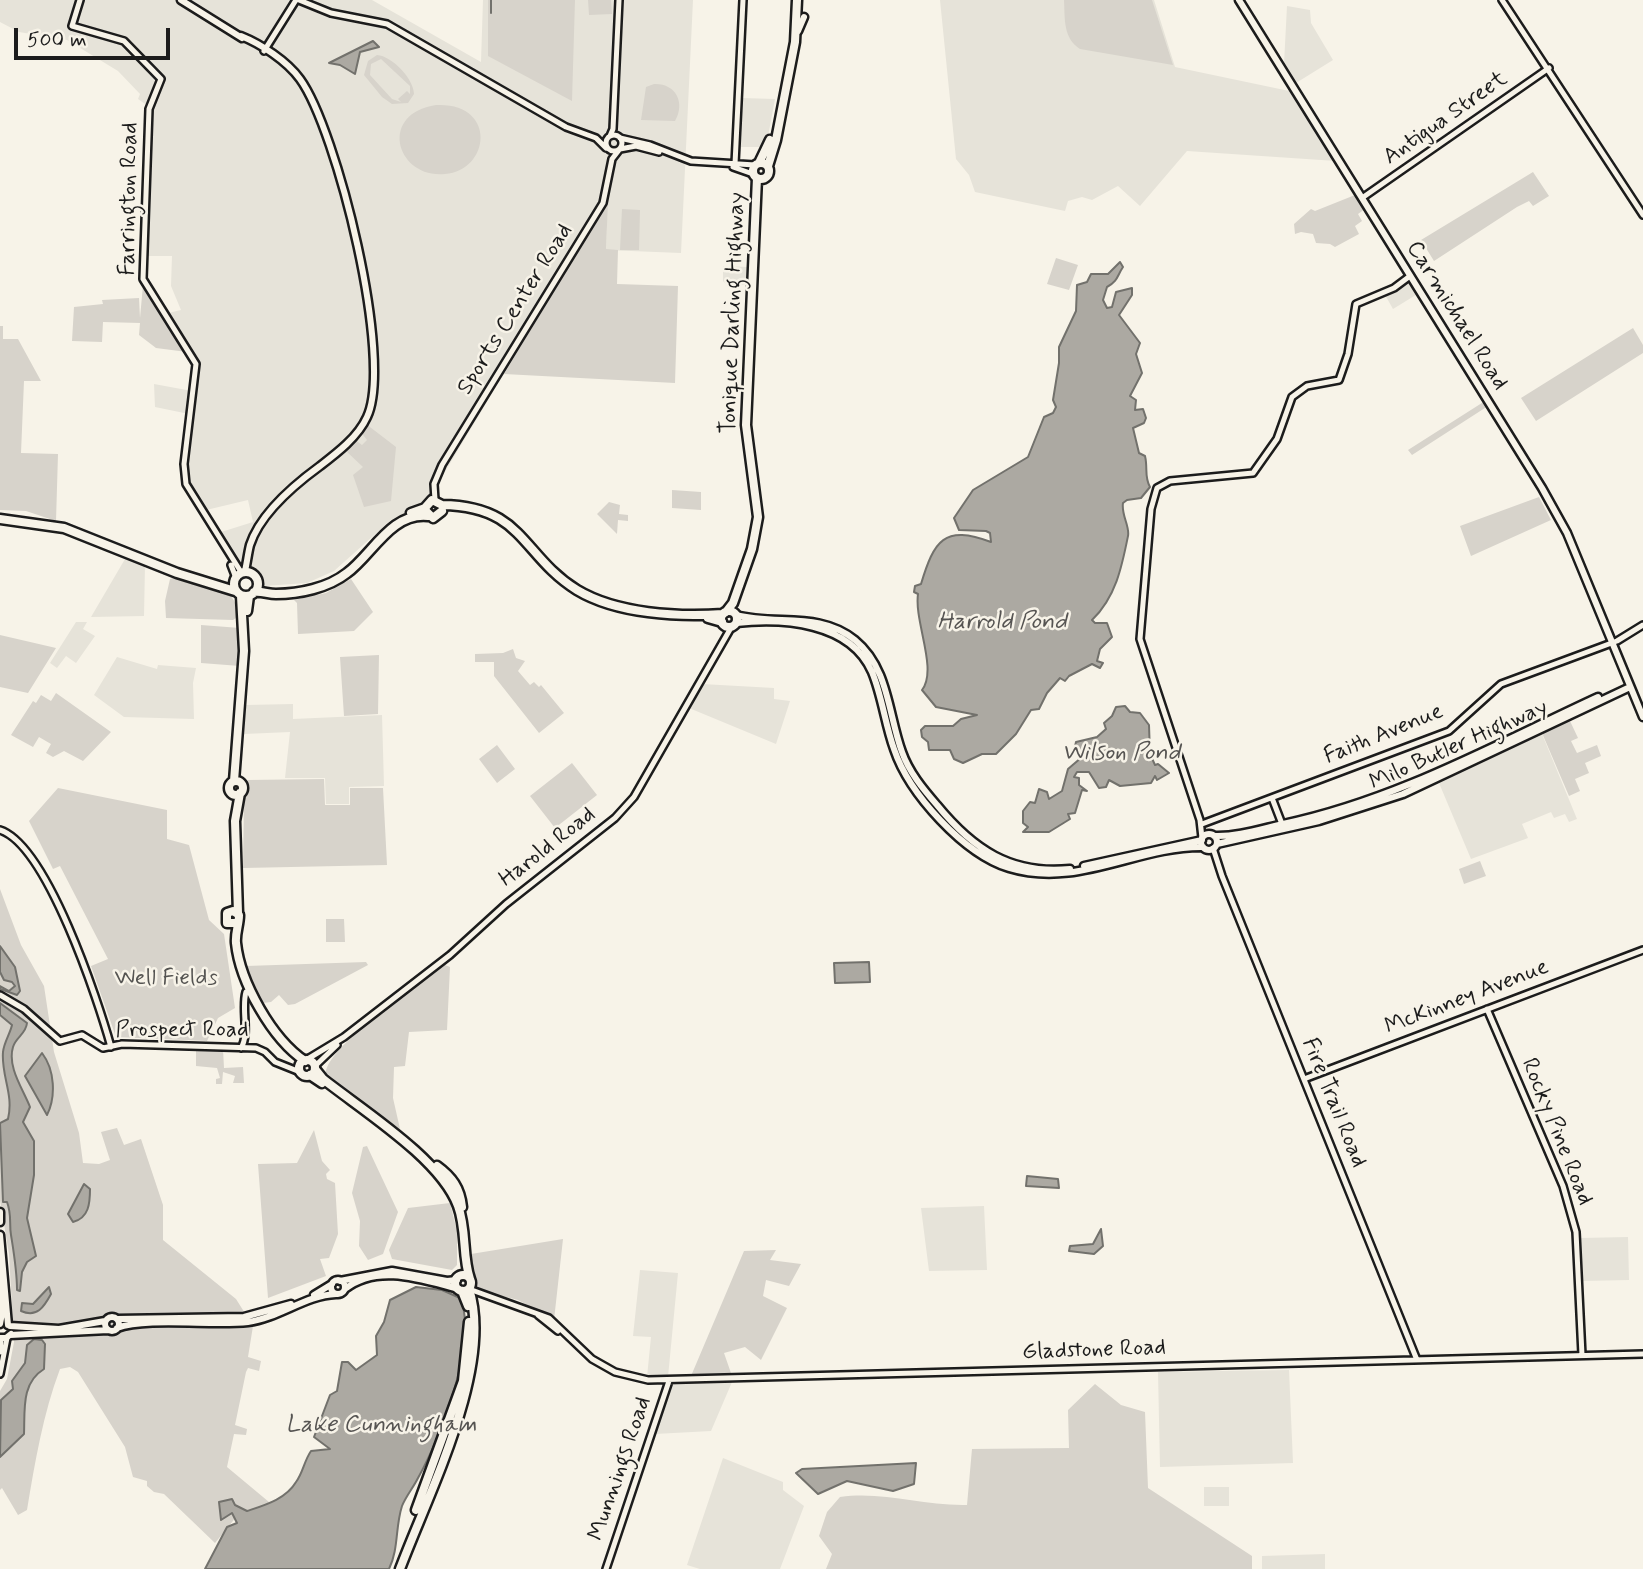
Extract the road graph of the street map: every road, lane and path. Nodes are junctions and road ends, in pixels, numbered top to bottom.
1 (80, 0) edge
2 (180, 0) edge
3 (295, 0) edge
4 (307, 0) edge
5 (619, 0) edge
6 (743, 0) edge
7 (796, 0) edge
8 (1239, 0) edge
9 (1502, 0) edge
10 (341, 13) junction
11 (804, 17) dead end
12 (795, 42) junction
13 (263, 50) junction
14 (1549, 68) junction
15 (610, 136) junction
16 (619, 137) junction
17 (596, 138) junction
18 (607, 148) junction
19 (619, 149) junction
20 (735, 164) junction
21 (759, 171) junction
22 (1362, 198) junction
23 (599, 209) junction
24 (1643, 215) edge
25 (1410, 276) junction
26 (433, 507) junction
27 (1, 519) edge
28 (161, 567) junction
29 (179, 574) junction
30 (245, 584) junction
31 (279, 594) junction
32 (247, 610) junction
33 (729, 619) junction
34 (1643, 625) edge
35 (1611, 643) junction
36 (1628, 685) junction
37 (1643, 718) edge
38 (237, 781) junction
39 (1272, 798) junction
40 (1201, 822) junction
41 (1282, 824) junction
42 (0, 830) edge
43 (1208, 842) junction
44 (233, 912) junction
45 (233, 924) junction
46 (1643, 950) edge
47 (246, 992) junction
48 (0, 995) edge
49 (1487, 1009) junction
50 (344, 1037) junction
51 (111, 1046) junction
52 (241, 1048) junction
53 (321, 1059) junction
54 (301, 1066) junction
55 (313, 1070) junction
56 (323, 1079) junction
57 (1304, 1079) junction
58 (0, 1212) edge
59 (0, 1222) edge
60 (0, 1235) edge
61 (0, 1265) edge
62 (340, 1280) junction
63 (332, 1284) junction
64 (468, 1288) junction
65 (345, 1289) junction
66 (336, 1294) junction
67 (117, 1319) junction
68 (105, 1321) junction
69 (5, 1325) edge
70 (117, 1328) junction
71 (108, 1330) junction
72 (5, 1337) edge
73 (0, 1352) edge
74 (1643, 1354) edge
75 (1581, 1355) junction
76 (1417, 1360) junction
77 (0, 1374) edge
78 (669, 1381) junction
79 (395, 1569) edge
80 (400, 1569) edge
81 (606, 1569) edge

1 - 30 street, Farrington Road
2 - 13 main road
3 - 10 street
3 - 13 street
4 - 10 street
5 - 15 street, Sports Center Road
5 - 16 street, Sports Center Road
6 - 20 street
7 - 12 highway
7 - 21 highway
8 - 22 main road, Carmichael Road
9 - 14 street
10 - 17 street
11 - 12 main road
12 - 21 highway
13 - 30 main road
14 - 22 street, Antigua Street
14 - 24 street
15 - 16 street
15 - 17 street
15 - 18 street, Sports Center Road
16 - 19 street, Sports Center Road
16 - 20 street
17 - 18 street
18 - 19 street
18 - 23 street, Sports Center Road
19 - 21 street
19 - 23 street, Sports Center Road
20 - 21 street
21 - 33 highway, Tonique Darling Highway
22 - 25 main road, Carmichael Road
23 - 26 street, Sports Center Road
25 - 35 main road, Carmichael Road
25 - 40 street
26 - 30 highway
26 - 31 highway
26 - 33 highway
27 - 28 highway
28 - 29 highway
28 - 29 highway
29 - 30 highway
30 - 31 highway
30 - 32 highway
30 - 38 highway
31 - 32 highway
32 - 38 highway
33 - 43 main road, Milo Butler Highway
33 - 50 street, Harold Road
34 - 35 street, Faith Avenue
35 - 36 main road, Carmichael Road
35 - 39 street, Faith Avenue
36 - 37 main road, Carmichael Road
36 - 41 main road, Milo Butler Highway
36 - 43 main road, Milo Butler Highway
38 - 44 highway
39 - 40 street, Faith Avenue
39 - 41 street
40 - 43 street
41 - 43 main road, Milo Butler Highway
42 - 51 street
43 - 57 street, Fire Trail Road
44 - 45 highway
44 - 45 highway
45 - 47 highway
45 - 54 highway
46 - 49 street, McKinney Avenue
47 - 52 street
47 - 54 highway
48 - 51 street, Prospect Road
49 - 57 street, McKinney Avenue
49 - 75 street, Rocky Pine Road
50 - 53 street, Harold Road
50 - 54 street, Harold Road
51 - 52 street, Prospect Road
52 - 54 street, Prospect Road
53 - 55 street, Harold Road
53 - 56 highway
54 - 55 highway
54 - 55 highway
55 - 56 highway
55 - 64 highway
56 - 64 highway
57 - 76 street, Fire Trail Road
58 - 59 main road
60 - 69 main road
61 - 69 main road
62 - 63 main road
62 - 64 main road
62 - 65 main road
63 - 66 main road
63 - 67 main road
64 - 65 main road
64 - 78 street, Gladstone Road
64 - 79 highway
64 - 80 highway
65 - 66 main road
66 - 70 main road
67 - 68 main road
67 - 70 main road
68 - 69 main road
68 - 71 main road
69 - 72 main road
70 - 71 main road
71 - 72 main road
72 - 73 street
72 - 77 street
74 - 75 street, Gladstone Road
75 - 76 street, Gladstone Road
76 - 78 street, Gladstone Road
78 - 81 street, Munnings Road

